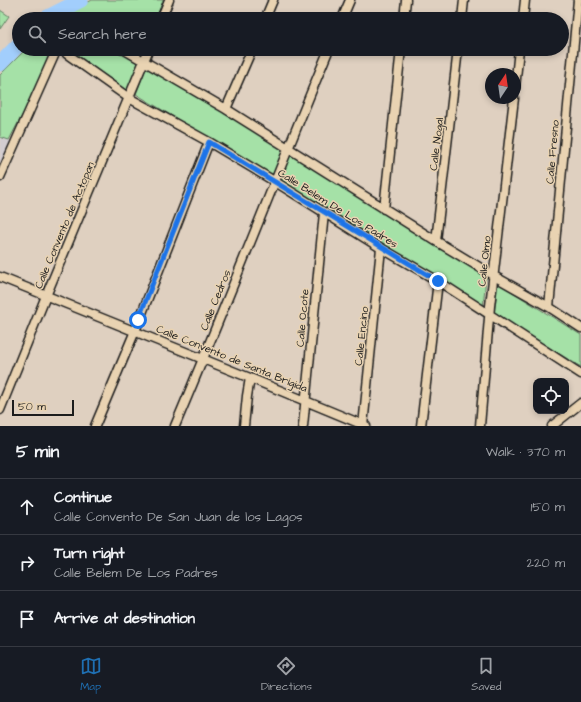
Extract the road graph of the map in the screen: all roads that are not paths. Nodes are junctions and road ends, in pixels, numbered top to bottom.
1 (169, 0) edge
2 (273, 0) edge
3 (350, 0) edge
4 (406, 0) edge
5 (464, 0) edge
6 (525, 0) edge
7 (578, 0) edge
8 (164, 12) edge
9 (268, 12) edge
10 (345, 12) edge
11 (405, 12) edge
12 (463, 12) edge
13 (524, 12) edge
14 (54, 56) edge
15 (70, 56) edge
16 (135, 56) edge
17 (146, 56) edge
18 (249, 56) edge
19 (326, 56) edge
20 (400, 56) edge
21 (457, 56) edge
22 (519, 56) edge
23 (144, 61) junction
24 (518, 68) edge
25 (129, 98) junction
26 (513, 104) edge
27 (226, 109) junction
28 (209, 142) junction
29 (288, 148) junction
30 (0, 177) edge
31 (274, 181) junction
32 (384, 209) junction
33 (324, 212) junction
34 (436, 241) junction
35 (381, 248) junction
36 (494, 276) junction
37 (0, 277) edge
38 (438, 281) junction
39 (46, 296) junction
40 (549, 307) junction
41 (490, 316) junction
42 (581, 328) edge
43 (135, 331) junction
44 (203, 359) junction
45 (581, 374) edge
46 (250, 378) junction
47 (306, 400) junction
48 (581, 403) edge
49 (0, 410) edge
50 (95, 426) edge
51 (175, 426) edge
52 (244, 426) edge
53 (303, 426) edge
54 (364, 426) edge
55 (421, 426) edge
56 (480, 426) edge
57 (552, 426) edge

1 - 8 street
2 - 9 street
3 - 10 street
4 - 11 street
5 - 12 street
6 - 13 street
7 - 40 street, Calle Fresno
14 - 30 street
15 - 25 street, Calle Belem De Los Padres
16 - 23 street
17 - 23 street, Calle Convento de Actopan
18 - 27 street
19 - 29 street, Calle Cedros
20 - 32 street
21 - 34 street, Calle Nogal
22 - 24 street
23 - 25 street, Calle Convento de Actopan
23 - 27 street
25 - 28 street, Calle Belem De Los Padres
25 - 39 street, Calle Convento de Actopan
26 - 36 street, Calle Olmo
27 - 29 street
28 - 31 street, Calle Belem De Los Padres
28 - 43 street
29 - 31 street, Calle Cedros
29 - 32 street
31 - 33 street, Calle Belem De Los Padres
31 - 44 street, Calle Cedros
32 - 34 street
33 - 35 street, Calle Belem De Los Padres
33 - 47 street, Calle Ocote
34 - 36 street
35 - 38 street, Calle Belem De Los Padres
35 - 54 street, Calle Encino
36 - 40 street
36 - 41 street, Calle Olmo
37 - 39 street, Calle Convento de Santa Brígida
38 - 41 street, Calle Belem De Los Padres
38 - 55 street
39 - 43 street, Calle Convento de Santa Brígida
39 - 49 street, Calle Convento de Actopan
40 - 42 street
41 - 45 street, Calle Belem De Los Padres
41 - 56 street, Calle Olmo
43 - 44 street, Calle Convento de Santa Brígida
43 - 50 street
44 - 46 street, Calle Convento de Santa Brígida
44 - 51 street, Calle Cedros
46 - 47 street, Calle Convento de Santa Brígida
46 - 52 street
47 - 53 street, Calle Ocote
47 - 54 street, Calle Convento de Santa Brígida
48 - 57 street

